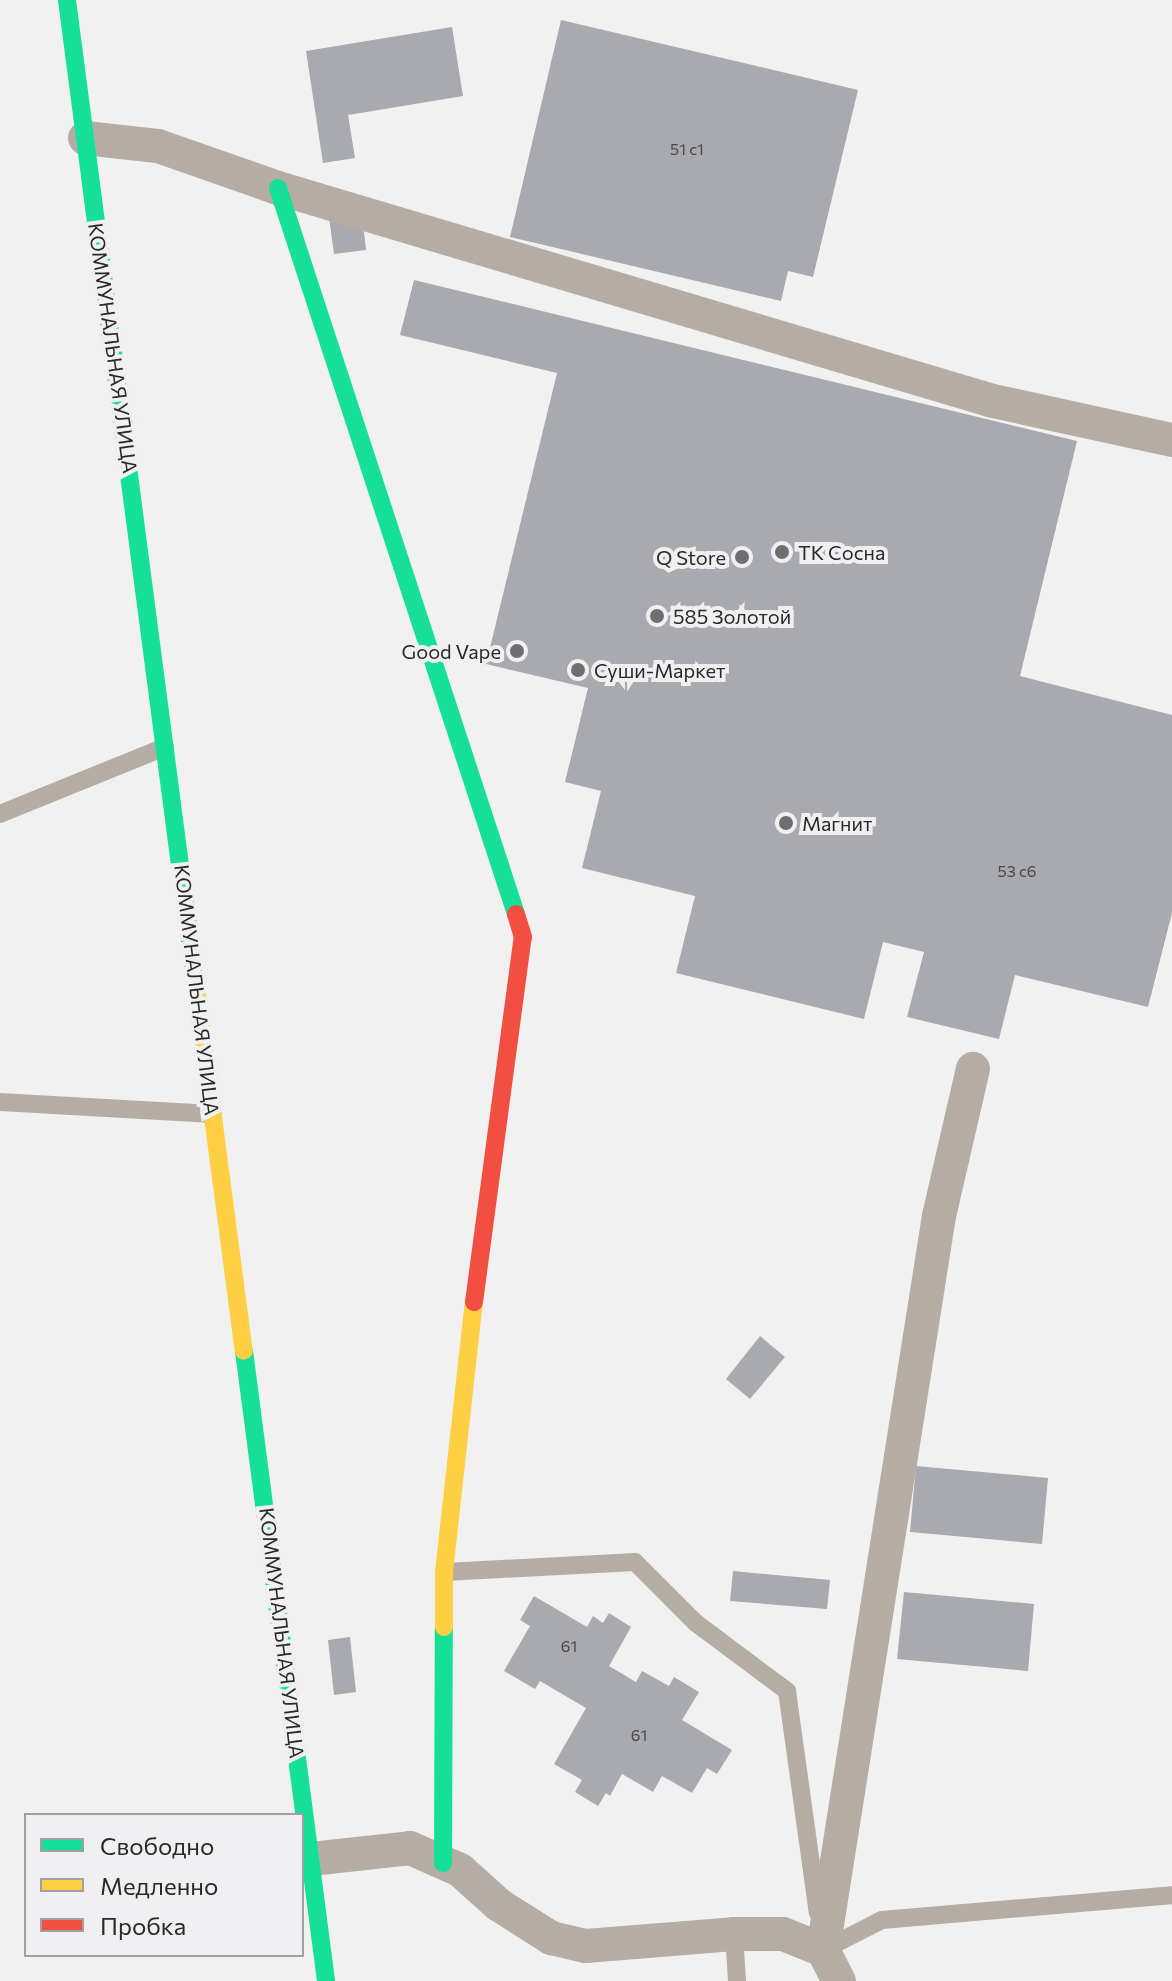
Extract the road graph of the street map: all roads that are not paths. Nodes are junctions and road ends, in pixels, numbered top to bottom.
1 (67, 0) edge
2 (85, 138) junction
3 (278, 188) junction
4 (1172, 440) edge
5 (165, 747) junction
6 (0, 814) edge
7 (973, 1069) dead end
8 (0, 1102) edge
9 (213, 1114) junction
10 (444, 1572) junction
11 (311, 1859) junction
12 (443, 1863) junction
13 (1172, 1895) edge
14 (734, 1934) junction
15 (823, 1950) junction
16 (326, 1981) edge
17 (737, 1981) edge
18 (839, 1981) edge

1 - 2 main road, КОММУНАЛЬНАЯ УЛИЦА
2 - 3 street
2 - 5 main road, КОММУНАЛЬНАЯ УЛИЦА
3 - 4 street
3 - 10 main road
5 - 6 lane
5 - 9 main road, КОММУНАЛЬНАЯ УЛИЦА
7 - 15 street
8 - 9 lane
9 - 11 main road, КОММУНАЛЬНАЯ УЛИЦА
10 - 12 main road
10 - 15 lane
11 - 12 street
11 - 16 main road, КОММУНАЛЬНАЯ УЛИЦА
12 - 14 street
13 - 15 lane
14 - 15 street
14 - 17 lane
15 - 18 street

